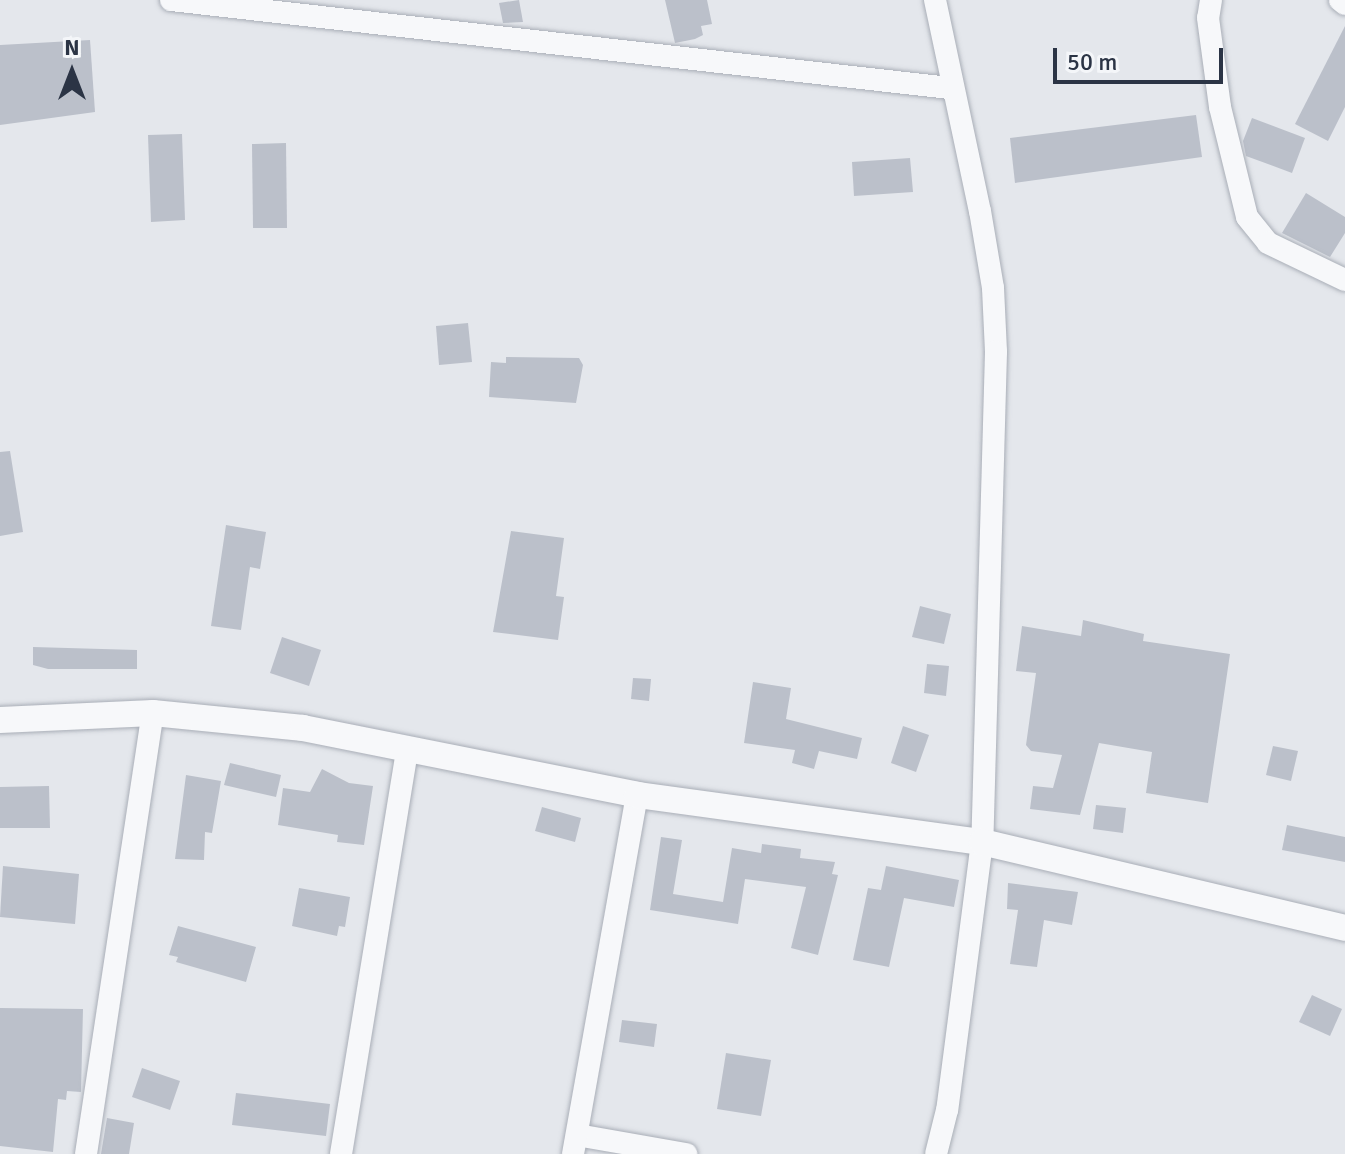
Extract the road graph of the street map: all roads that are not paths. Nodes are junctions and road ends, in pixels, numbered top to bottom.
1 (171, 0) edge
2 (935, 0) edge
3 (1211, 0) edge
4 (1340, 0) edge
5 (1345, 4) edge
6 (950, 88) junction
7 (1345, 280) edge
8 (153, 713) junction
9 (0, 720) edge
10 (407, 751) junction
11 (637, 795) junction
12 (982, 842) junction
13 (1345, 928) edge
14 (575, 1144) edge
15 (86, 1154) edge
16 (341, 1154) edge
17 (686, 1154) edge
18 (936, 1154) edge

1 - 6 street
2 - 6 street
3 - 7 street
4 - 5 street
6 - 12 street
8 - 9 street
8 - 10 street
8 - 15 street
10 - 11 street
10 - 16 street
11 - 12 street
11 - 14 street
12 - 13 street
12 - 18 street
14 - 17 street

